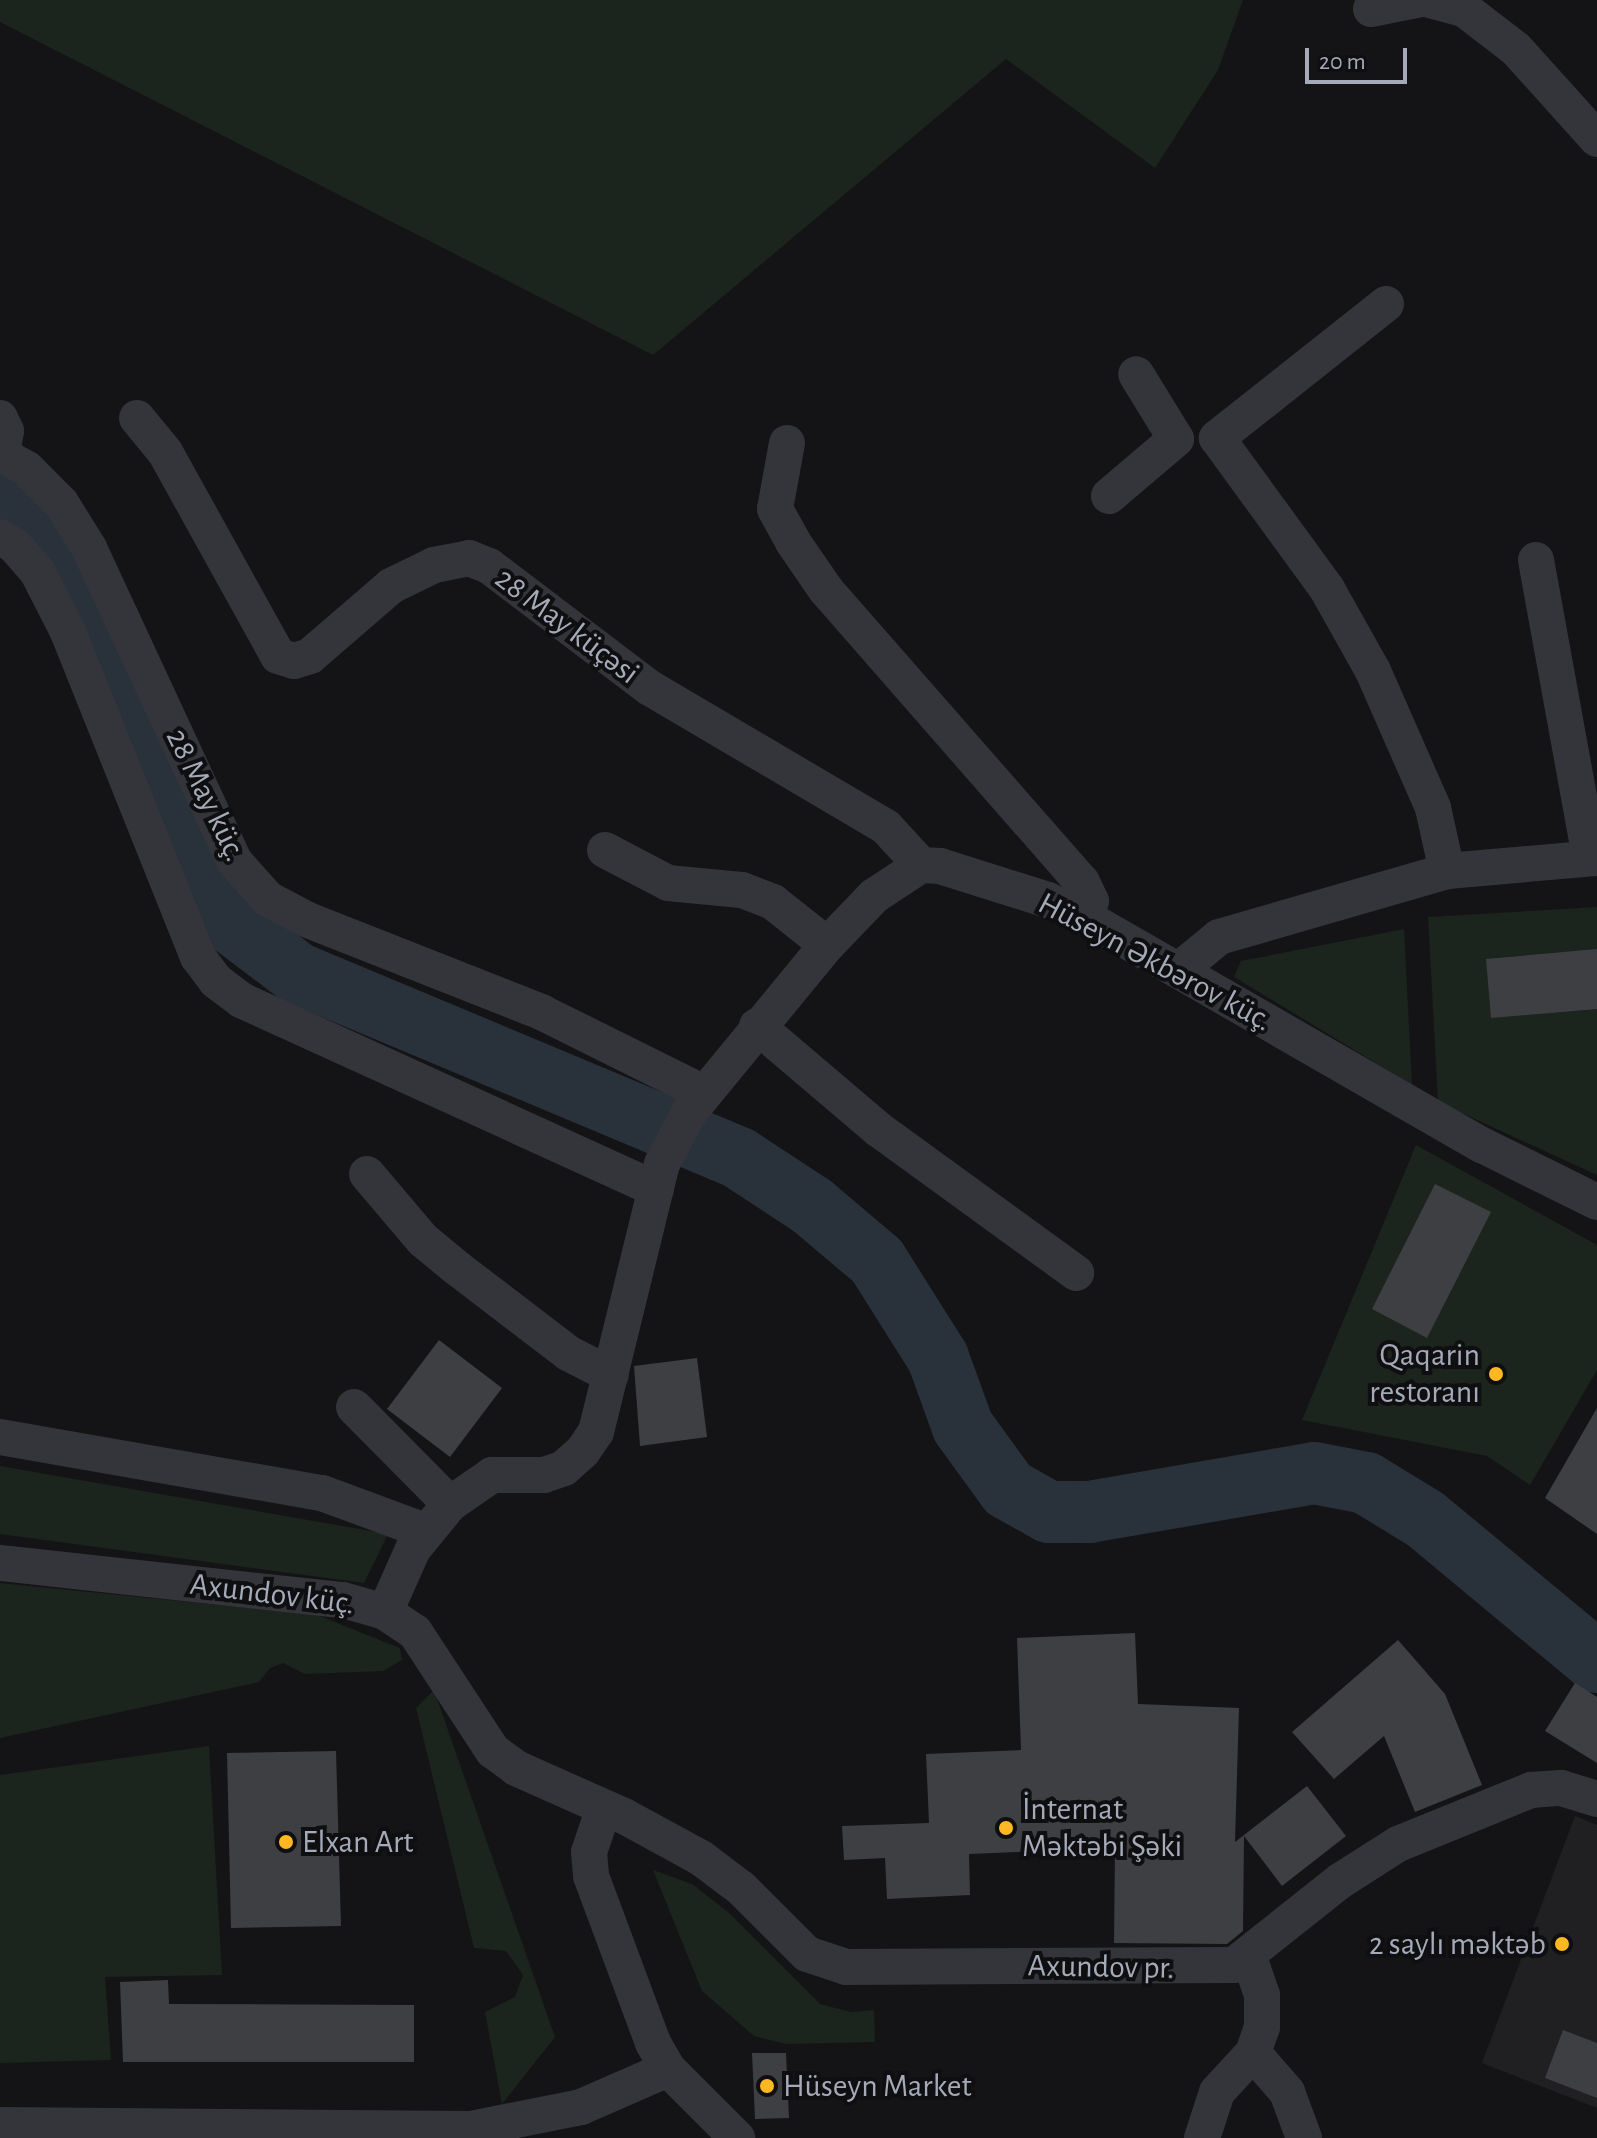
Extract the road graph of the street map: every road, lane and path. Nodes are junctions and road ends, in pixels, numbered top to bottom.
1 (1417, 0) edge
2 (1430, 0) edge
3 (1371, 9) dead end
4 (1597, 139) edge
5 (1386, 304) dead end
6 (1136, 374) dead end
7 (0, 418) edge
8 (137, 418) dead end
9 (1217, 438) junction
10 (1176, 439) junction
11 (787, 443) dead end
12 (1, 454) edge
13 (1109, 496) dead end
14 (0, 537) edge
15 (1536, 560) dead end
16 (605, 850) dead end
17 (1594, 858) edge
18 (921, 865) junction
19 (1447, 871) junction
20 (1085, 917) junction
21 (827, 945) junction
22 (1179, 970) junction
23 (757, 1026) junction
24 (695, 1103) junction
25 (367, 1174) dead end
26 (659, 1177) junction
27 (1597, 1202) edge
28 (1076, 1273) dead end
29 (611, 1375) junction
30 (354, 1407) dead end
31 (0, 1437) edge
32 (450, 1504) junction
33 (425, 1531) junction
34 (0, 1563) edge
35 (385, 1612) junction
36 (1597, 1799) edge
37 (604, 1808) junction
38 (1249, 1958) junction
39 (1253, 2053) junction
40 (668, 2069) junction
41 (0, 2125) edge
42 (737, 2138) edge
43 (1202, 2138) edge
44 (1304, 2138) edge

1 - 3 street
2 - 4 street
5 - 9 street
6 - 10 street
7 - 12 street
8 - 18 street, 28 May küçəsi
9 - 10 street
9 - 19 street
10 - 13 street
11 - 20 street
12 - 24 street, 28 May küç.
14 - 26 street
15 - 17 street
16 - 21 street
17 - 19 street
18 - 20 street, Hüseyn Əkbərov küç.
18 - 21 street
19 - 22 street
20 - 22 street, Hüseyn Əkbərov küç.
21 - 23 street
22 - 27 street, Hüseyn Əkbərov küç.
23 - 24 street
23 - 28 street
24 - 26 street
25 - 29 street
26 - 29 street
29 - 32 street
30 - 32 street
31 - 33 street
32 - 33 street
33 - 35 street
34 - 35 street, Axundov küç.
35 - 37 street, Axundov küç.
36 - 38 street, Axundov pr.
37 - 38 street, Axundov pr.
37 - 40 street
38 - 39 street
39 - 43 street
39 - 44 street
40 - 41 street
40 - 42 street

